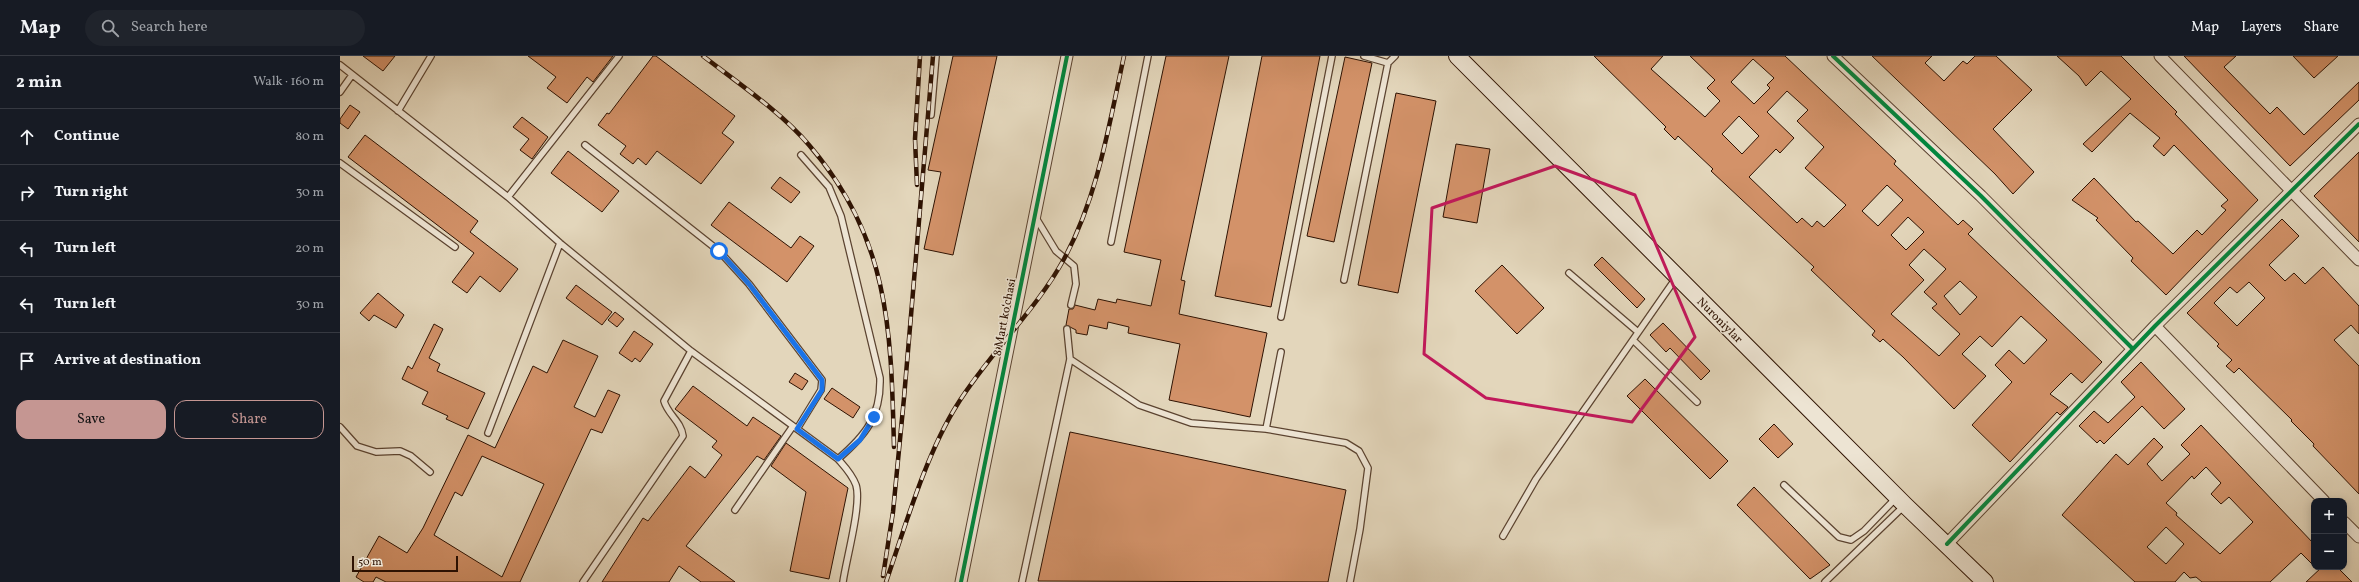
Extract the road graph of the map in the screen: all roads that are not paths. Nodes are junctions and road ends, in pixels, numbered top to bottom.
1 (432, 56) edge
2 (619, 56) edge
3 (936, 56) edge
4 (1067, 56) edge
5 (1148, 56) edge
6 (1332, 56) edge
7 (1364, 56) edge
8 (1395, 56) edge
9 (1457, 56) edge
10 (1833, 56) edge
11 (2160, 56) edge
12 (1388, 63) junction
13 (340, 65) edge
14 (352, 74) junction
15 (340, 92) edge
16 (398, 111) junction
17 (931, 115) dead end
18 (2359, 124) edge
19 (585, 144) dead end
20 (801, 155) dead end
21 (340, 163) edge
22 (2292, 190) junction
23 (508, 197) junction
24 (1034, 216) junction
25 (1111, 242) dead end
26 (560, 243) junction
27 (455, 247) dead end
28 (2359, 260) edge
29 (1569, 273) dead end
30 (1677, 276) junction
31 (1344, 280) dead end
32 (1071, 304) dead end
33 (1281, 317) dead end
34 (2154, 326) junction
35 (1067, 329) dead end
36 (1638, 332) junction
37 (1633, 340) junction
38 (2133, 349) junction
39 (691, 351) junction
40 (1281, 352) dead end
41 (1070, 359) junction
42 (1697, 402) dead end
43 (340, 427) edge
44 (795, 427) junction
45 (1266, 429) junction
46 (488, 433) dead end
47 (838, 459) junction
48 (430, 472) dead end
49 (1784, 485) dead end
50 (2321, 498) edge
51 (1901, 501) junction
52 (735, 510) dead end
53 (2347, 525) edge
54 (1503, 536) dead end
55 (2359, 537) edge
56 (1947, 544) junction
57 (583, 582) edge
58 (842, 582) edge
59 (961, 582) edge
60 (1022, 582) edge
61 (1350, 582) edge
62 (1825, 582) edge
63 (1985, 582) edge

1 - 16 lane
2 - 23 lane
3 - 17 lane
4 - 24 street, 8 Mart koʻchasi
5 - 25 lane
6 - 33 lane
7 - 12 lane
8 - 12 lane
9 - 30 main road, Nuroniylar
10 - 38 street
11 - 22 street
12 - 31 lane
13 - 14 lane
14 - 15 lane
14 - 16 lane
16 - 23 lane
18 - 22 street
19 - 44 lane
20 - 47 lane
21 - 27 lane
22 - 28 street
22 - 34 street
23 - 26 lane
24 - 32 lane
24 - 59 street, 8 Mart koʻchasi
26 - 39 lane
26 - 46 lane
29 - 36 lane
30 - 36 lane
30 - 51 main road, Nuroniylar
34 - 38 street
34 - 50 street
35 - 41 lane
36 - 37 lane
37 - 42 lane
37 - 54 lane
38 - 56 street
39 - 44 lane
39 - 57 lane
40 - 45 lane
41 - 45 lane
41 - 60 lane
43 - 48 lane
44 - 47 lane
44 - 52 lane
45 - 61 lane
47 - 58 lane
49 - 51 lane
51 - 56 main road, Nuroniylar
51 - 62 lane
53 - 55 street
56 - 63 main road, Nuroniylar

